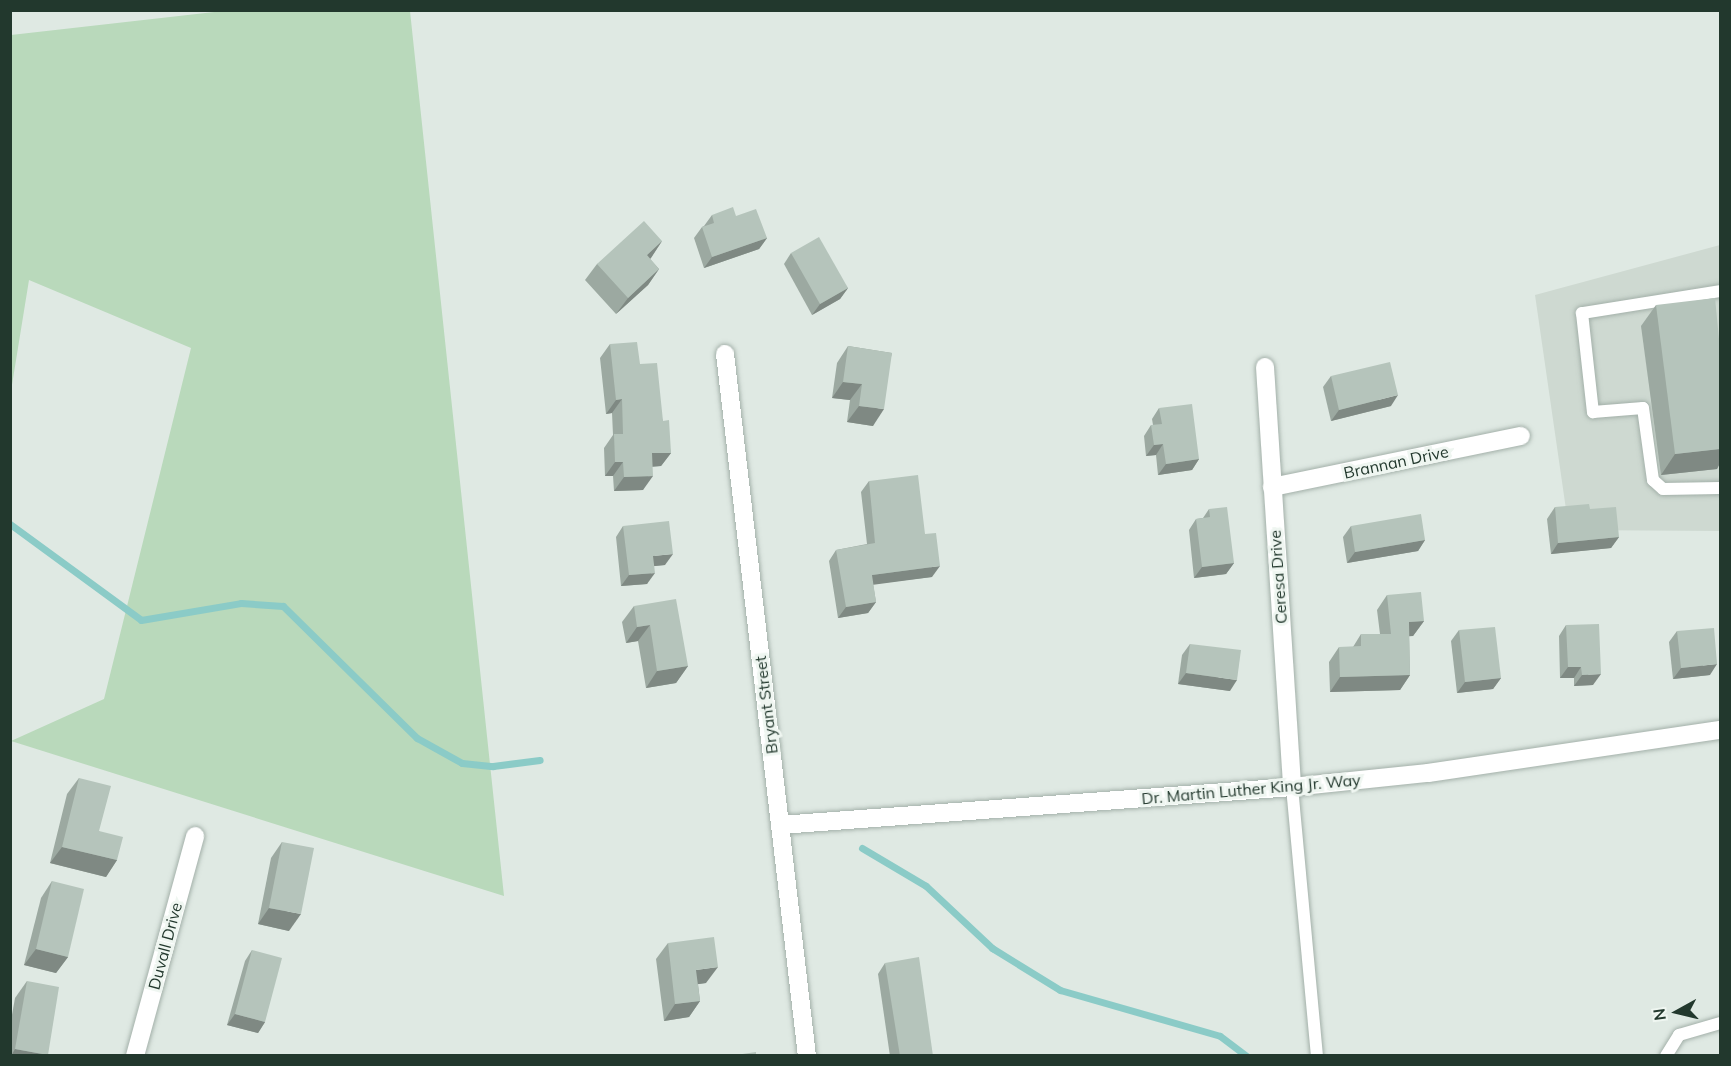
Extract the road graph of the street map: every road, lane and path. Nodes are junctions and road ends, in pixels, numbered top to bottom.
1 (1720, 291) edge
2 (725, 354) dead end
3 (1265, 367) dead end
4 (1521, 436) dead end
5 (1272, 487) junction
6 (1720, 488) edge
7 (1720, 730) edge
8 (1292, 787) junction
9 (780, 825) junction
10 (195, 836) dead end
11 (1720, 1023) edge
12 (135, 1056) edge
13 (807, 1056) edge
14 (1317, 1056) edge
15 (1666, 1056) edge

1 - 6 lane
2 - 9 street, Bryant Street
3 - 5 street, Ceresa Drive
4 - 5 street, Brannan Drive
5 - 8 street, Ceresa Drive
7 - 8 street, Dr. Martin Luther King Jr. Way
8 - 9 street, Dr. Martin Luther King Jr. Way
8 - 14 lane
9 - 13 street, Bryant Street
10 - 12 street, Duvall Drive
11 - 15 lane

